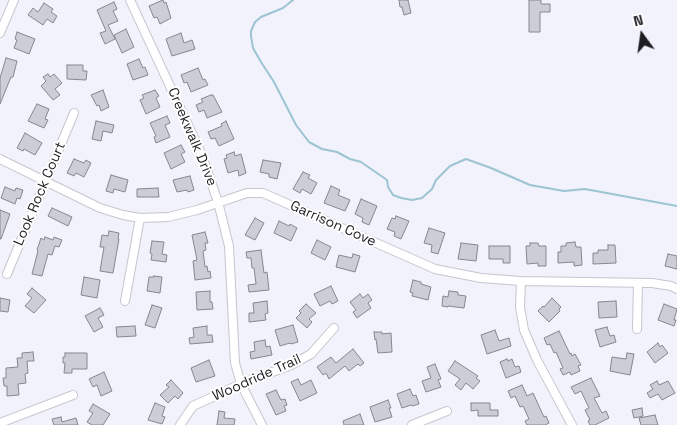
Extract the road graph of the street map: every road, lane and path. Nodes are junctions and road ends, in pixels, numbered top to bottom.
1 (14, 0) edge
2 (130, 0) edge
3 (0, 33) edge
4 (74, 114) dead end
5 (0, 159) edge
6 (45, 180) junction
7 (218, 202) junction
8 (140, 218) junction
9 (7, 274) dead end
10 (521, 282) junction
11 (638, 283) junction
12 (677, 289) edge
13 (125, 301) dead end
14 (334, 328) dead end
15 (637, 329) dead end
16 (241, 384) junction
17 (73, 395) dead end
18 (447, 411) dead end
19 (0, 423) edge
20 (180, 425) edge
21 (262, 425) edge
22 (412, 425) edge
23 (572, 425) edge

1 - 3 street
2 - 7 street, Creekwalk Drive
4 - 6 street, Look Rock Court
5 - 6 street, Garrison Cove
6 - 8 street, Garrison Cove
6 - 9 street, Look Rock Court
7 - 8 street, Garrison Cove
7 - 10 street, Garrison Cove
7 - 16 street, Creekwalk Drive
8 - 13 street
10 - 11 street, Garrison Cove
10 - 23 street
11 - 12 street, Garrison Cove
11 - 15 street
14 - 16 street, Woodride Trail
16 - 20 street, Woodride Trail
16 - 21 street, Creekwalk Drive
17 - 19 street
18 - 22 street

